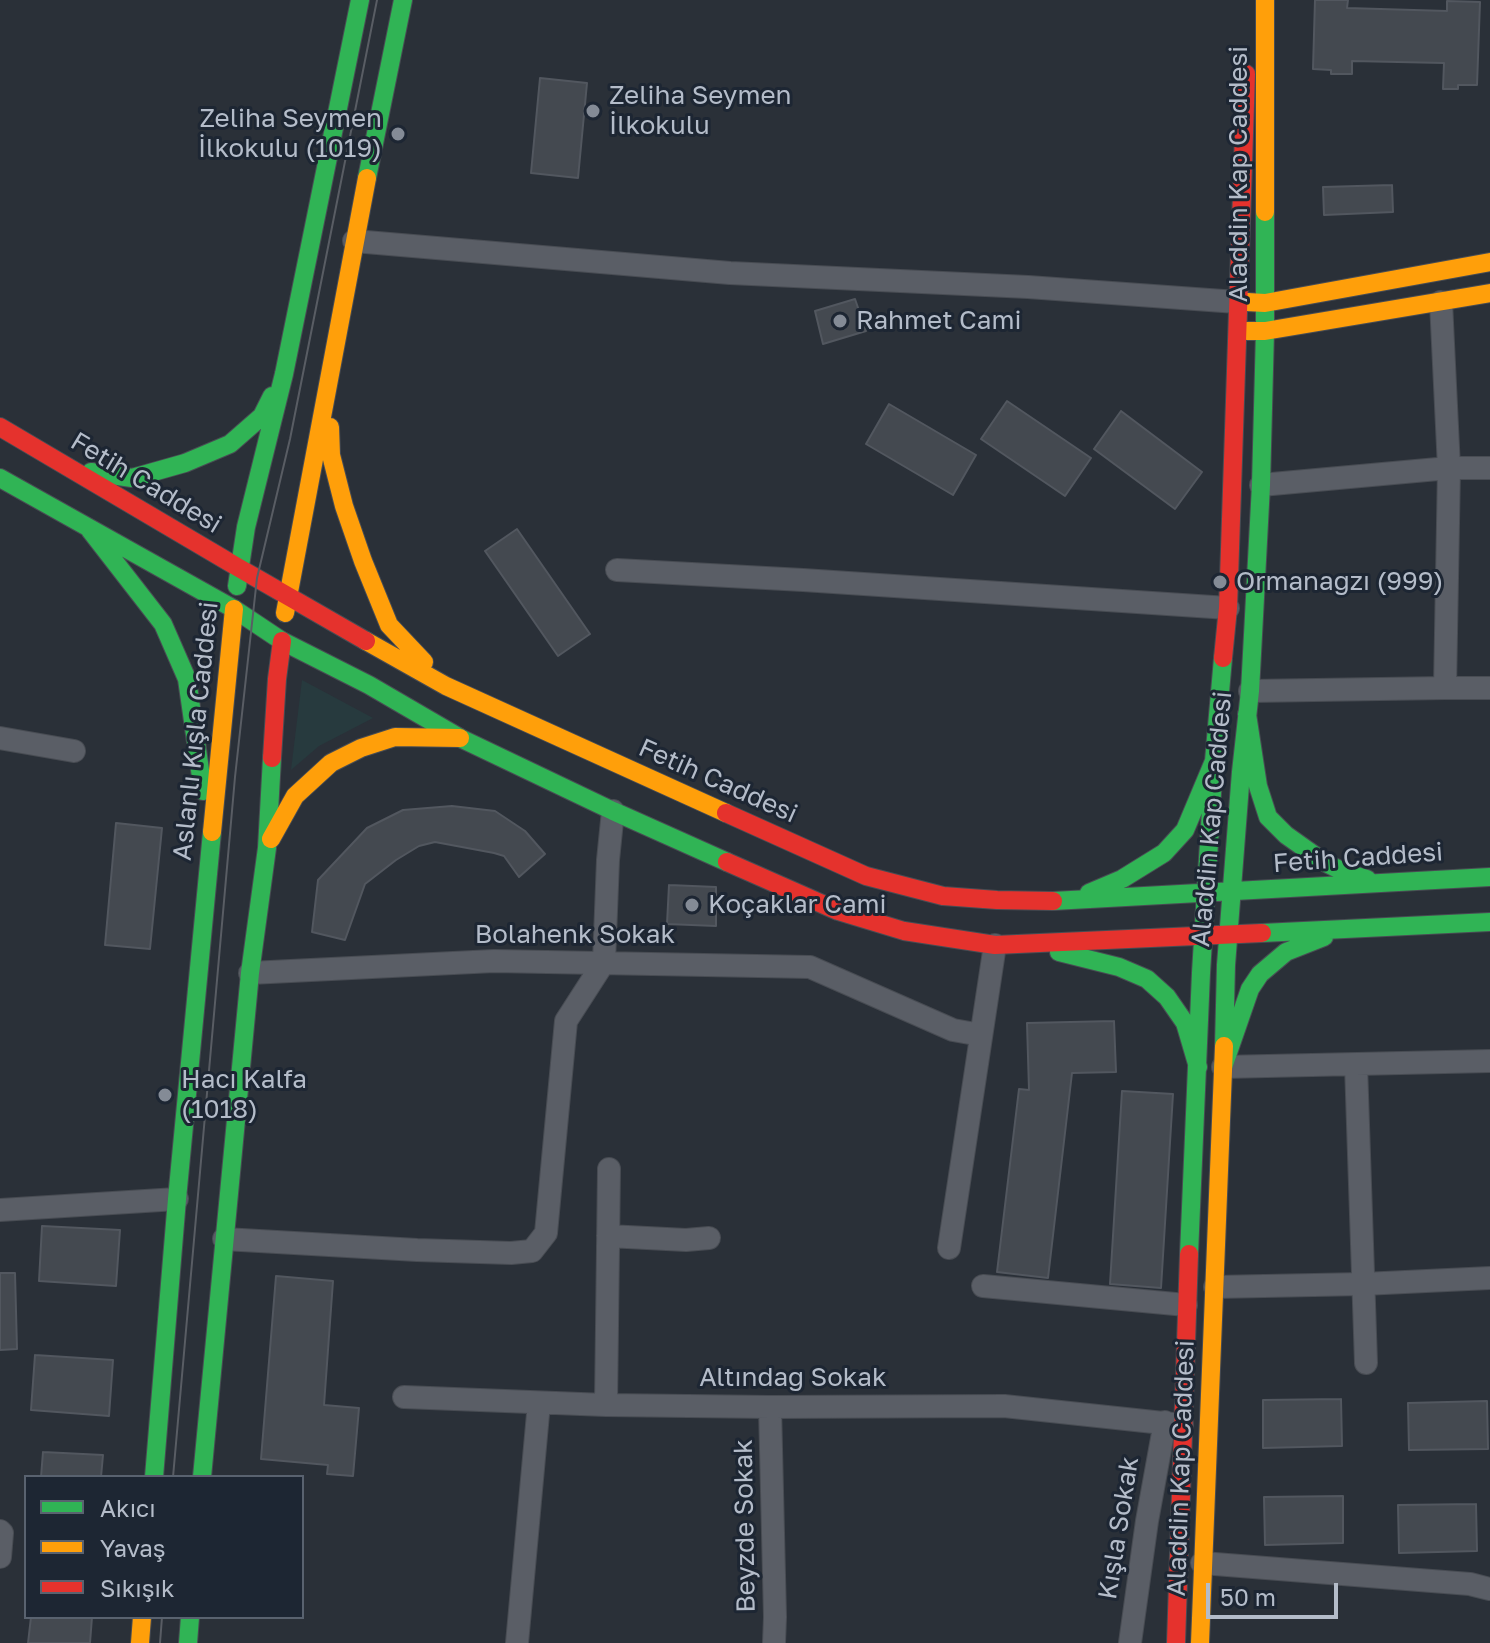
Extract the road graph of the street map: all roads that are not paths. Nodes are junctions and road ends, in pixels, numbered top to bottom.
1 (360, 0) edge
2 (403, 0) edge
3 (1265, 0) edge
4 (1246, 59) dead end
5 (354, 241) junction
6 (1490, 262) edge
7 (1490, 293) edge
8 (1237, 302) junction
9 (1441, 302) junction
10 (1265, 303) junction
11 (1237, 330) junction
12 (1265, 331) junction
13 (284, 374) junction
14 (329, 378) junction
15 (0, 427) edge
16 (1449, 468) junction
17 (1490, 468) edge
18 (72, 469) junction
19 (0, 478) edge
20 (1261, 485) junction
21 (88, 528) junction
22 (239, 568) junction
23 (617, 570) dead end
24 (287, 594) junction
25 (1228, 608) junction
26 (234, 609) junction
27 (282, 641) junction
28 (446, 686) junction
29 (1445, 688) junction
30 (1490, 688) edge
31 (1249, 702) junction
32 (0, 738) edge
33 (460, 738) junction
34 (74, 751) dead end
35 (1214, 761) junction
36 (613, 811) junction
37 (210, 844) junction
38 (267, 848) junction
39 (1490, 877) edge
40 (1378, 883) junction
41 (1206, 893) junction
42 (1232, 893) junction
43 (1072, 901) junction
44 (1490, 922) edge
45 (1351, 928) junction
46 (1204, 934) junction
47 (1229, 935) junction
48 (1024, 944) junction
49 (995, 945) junction
50 (604, 962) junction
51 (250, 973) junction
52 (981, 1035) junction
53 (1490, 1061) edge
54 (1356, 1065) junction
55 (1198, 1067) junction
56 (1223, 1067) junction
57 (609, 1169) dead end
58 (177, 1199) junction
59 (0, 1210) edge
60 (608, 1236) junction
61 (709, 1238) dead end
62 (224, 1239) junction
63 (949, 1248) dead end
64 (1490, 1278) edge
65 (1363, 1284) junction
66 (983, 1286) dead end
67 (1215, 1287) junction
68 (1186, 1305) junction
69 (1366, 1363) dead end
70 (404, 1397) dead end
71 (539, 1403) junction
72 (606, 1405) junction
73 (770, 1407) junction
74 (1173, 1424) junction
75 (154, 1475) edge
76 (202, 1475) edge
77 (1, 1532) edge
78 (0, 1557) edge
79 (1202, 1563) junction
80 (1490, 1589) edge
81 (142, 1619) edge
82 (190, 1619) edge
83 (140, 1643) edge
84 (188, 1643) edge
85 (517, 1643) edge
86 (774, 1643) edge
87 (1130, 1643) edge
88 (1176, 1643) edge
89 (1200, 1643) edge

1 - 13 main road, Aslanlı Kışla Caddesi
2 - 5 main road
3 - 10 main road, Aladdin Kap Caddesi
4 - 8 main road, Aladdin Kap Caddesi
5 - 8 street
5 - 14 main road
6 - 10 main road
7 - 9 main road
8 - 10 main road
8 - 11 main road, Aladdin Kap Caddesi
9 - 12 main road
9 - 16 street
10 - 12 main road, Aladdin Kap Caddesi
11 - 12 main road
11 - 25 main road, Aladdin Kap Caddesi
12 - 20 main road, Aladdin Kap Caddesi
13 - 18 main road
13 - 22 main road, Aslanlı Kışla Caddesi
14 - 24 main road
14 - 28 main road
15 - 18 main road, Fetih Caddesi
16 - 17 street
16 - 20 street
16 - 29 street
18 - 22 main road, Fetih Caddesi
19 - 21 main road
20 - 31 main road, Aladdin Kap Caddesi
21 - 26 main road
21 - 37 main road
22 - 24 main road, Fetih Caddesi
22 - 26 main road, Aslanlı Kışla Caddesi
23 - 25 street
24 - 27 main road
24 - 28 main road, Fetih Caddesi
25 - 35 main road, Aladdin Kap Caddesi
26 - 27 main road
26 - 37 main road, Aslanlı Kışla Caddesi
27 - 33 main road
27 - 38 main road
28 - 43 main road, Fetih Caddesi
29 - 30 street
29 - 31 street
31 - 40 main road
31 - 42 main road, Aladdin Kap Caddesi
32 - 34 street
33 - 36 main road
33 - 38 main road
35 - 41 main road, Aladdin Kap Caddesi
35 - 43 main road
36 - 49 main road
36 - 50 street
37 - 58 main road, Aslanlı Kışla Caddesi
38 - 51 main road
39 - 40 main road, Fetih Caddesi
40 - 42 main road, Fetih Caddesi
41 - 42 main road, Fetih Caddesi
41 - 43 main road, Fetih Caddesi
41 - 46 main road, Aladdin Kap Caddesi
42 - 47 main road, Aladdin Kap Caddesi
44 - 45 main road
45 - 47 main road
45 - 56 main road
46 - 47 main road
46 - 48 main road
46 - 55 main road, Aladdin Kap Caddesi
47 - 56 main road, Aladdin Kap Caddesi
48 - 49 main road
48 - 55 main road
49 - 52 street
50 - 51 street, Bolahenk Sokak
50 - 52 street, Bolahenk Sokak
50 - 62 street
51 - 62 main road
52 - 63 street
53 - 54 street
54 - 56 street
54 - 65 street
55 - 68 main road, Aladdin Kap Caddesi
56 - 67 main road, Aladdin Kap Caddesi
57 - 60 street
58 - 59 street
58 - 75 main road, Aslanlı Kışla Caddesi
60 - 61 street
60 - 72 street
62 - 76 main road
64 - 65 street
65 - 67 street
65 - 69 street
66 - 68 street
67 - 79 main road, Aladdin Kap Caddesi
68 - 74 main road, Aladdin Kap Caddesi
70 - 71 street, Altındağ Sokak
71 - 72 street, Altındağ Sokak
71 - 85 street
72 - 73 street, Altındağ Sokak
73 - 74 street, Altındağ Sokak
73 - 86 street, Beyzde Sokak
74 - 87 street, Kışla Sokak
74 - 88 main road, Aladdin Kap Caddesi
77 - 78 street
79 - 80 street
79 - 89 main road, Aladdin Kap Caddesi
81 - 83 main road
82 - 84 main road

